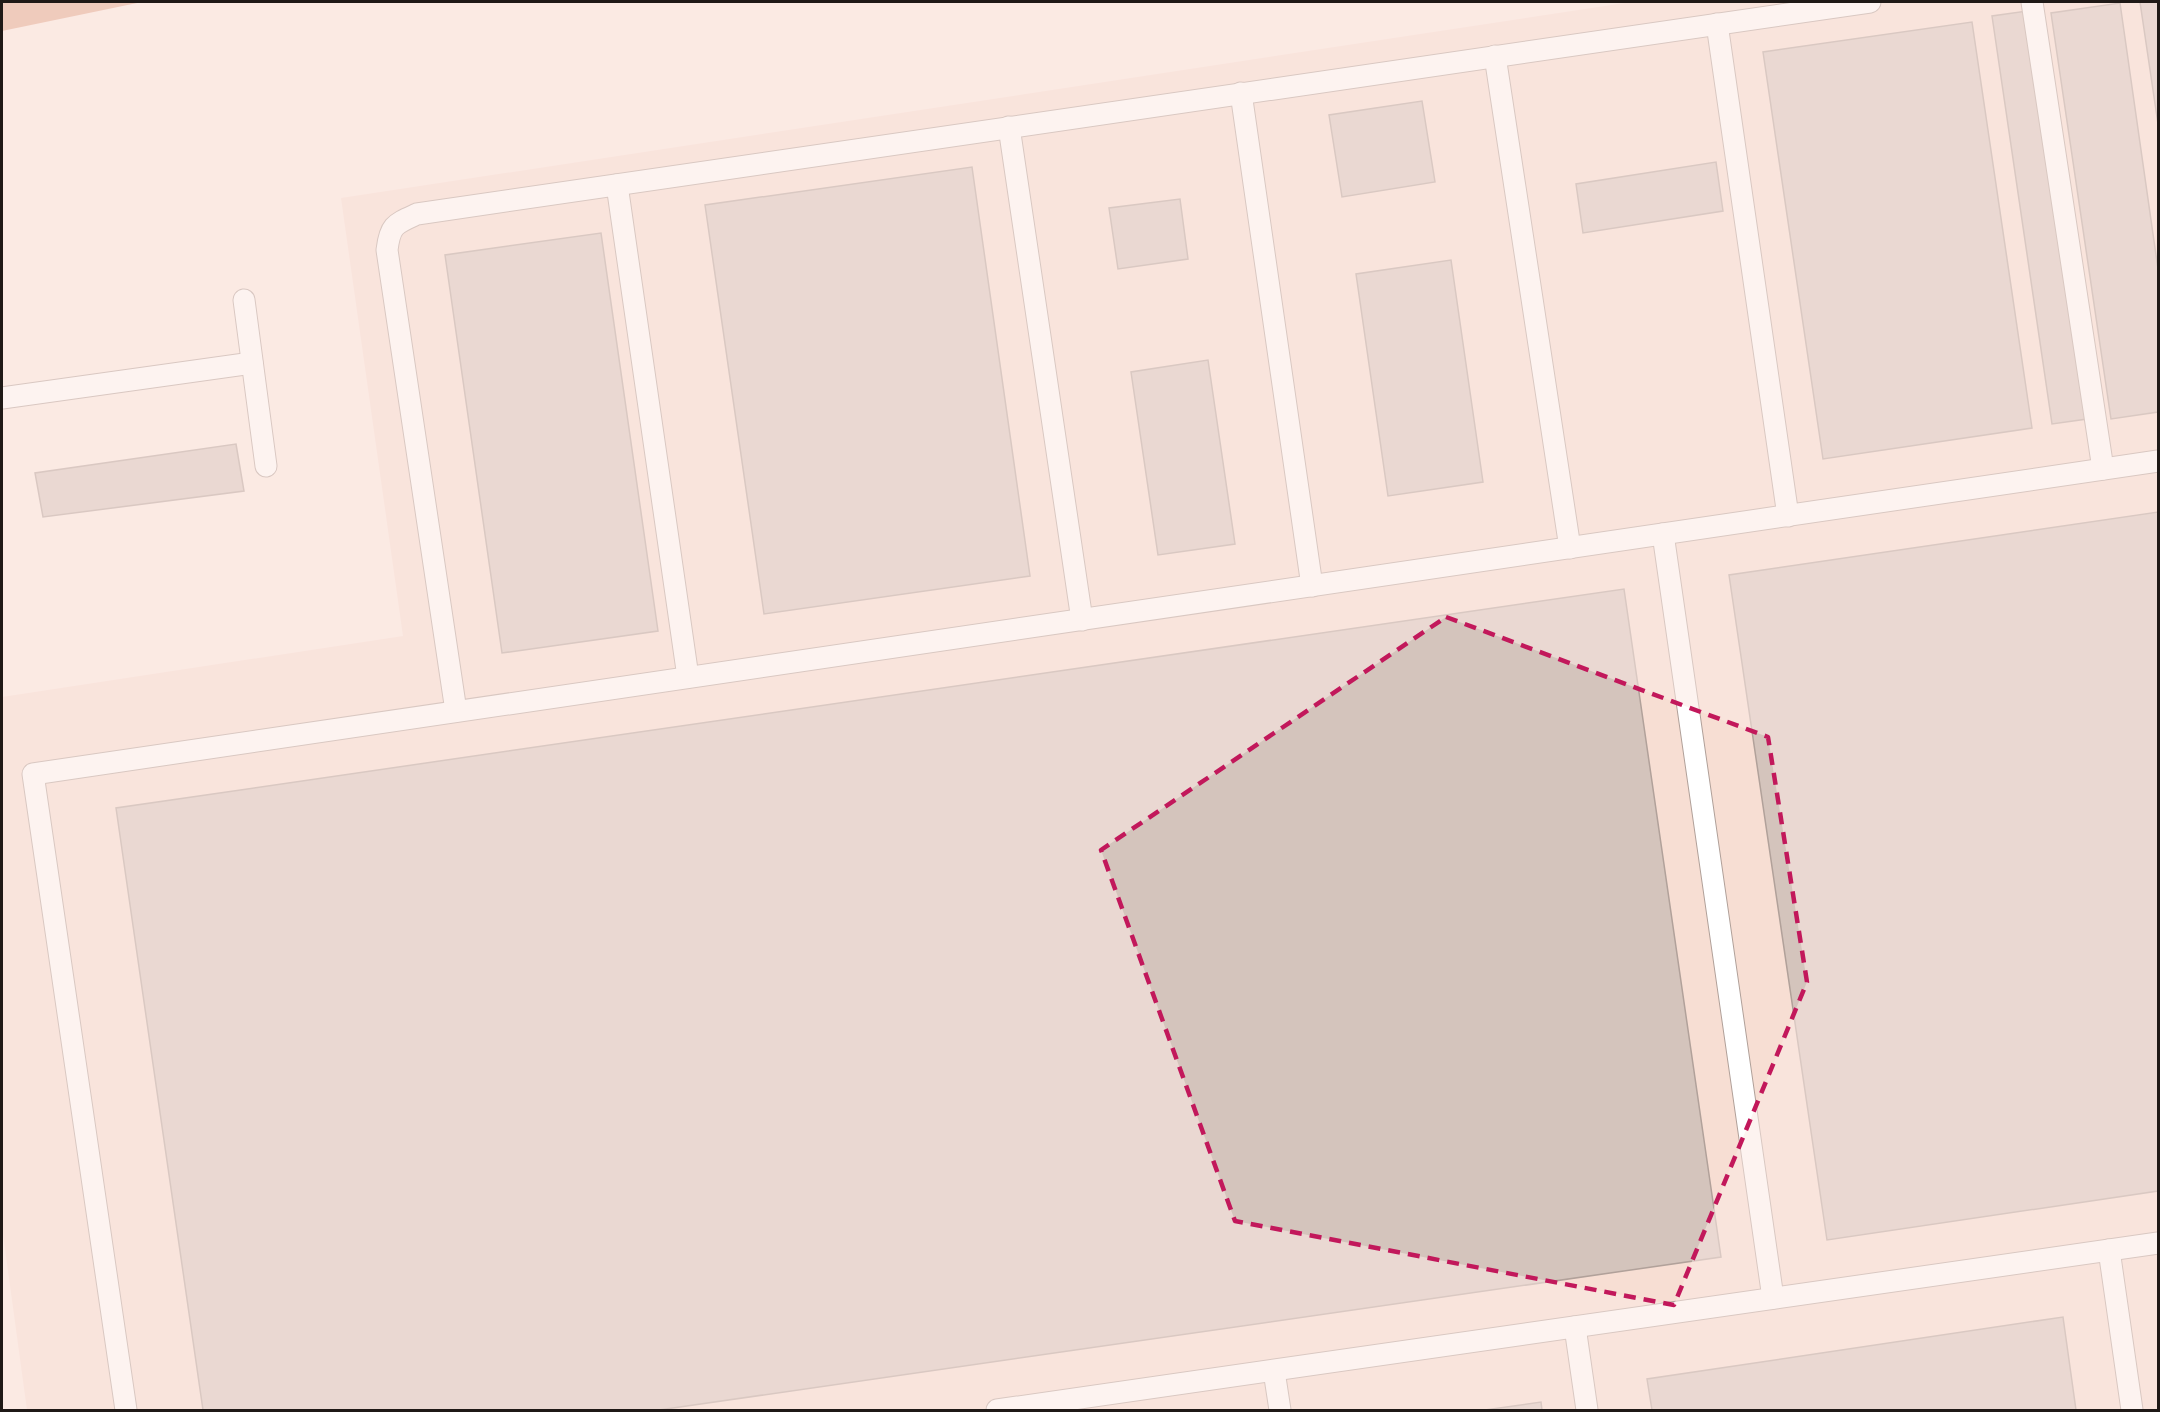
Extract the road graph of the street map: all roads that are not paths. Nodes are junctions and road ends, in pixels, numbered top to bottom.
1 (1870, 2) edge
2 (2032, 2) edge
3 (1717, 24) junction
4 (1495, 56) junction
5 (1241, 93) junction
6 (1010, 127) junction
7 (617, 184) junction
8 (244, 300) dead end
9 (252, 363) junction
10 (2, 398) edge
11 (2158, 461) edge
12 (266, 466) dead end
13 (2103, 470) junction
14 (1788, 516) junction
15 (1663, 534) junction
16 (1570, 548) junction
17 (1312, 586) junction
18 (1082, 620) junction
19 (688, 677) junction
20 (456, 711) junction
21 (2158, 1243) edge
22 (2109, 1250) junction
23 (1773, 1298) junction
24 (1575, 1327) junction
25 (1274, 1371) junction
26 (1067, 1406) edge
27 (126, 1410) edge
28 (997, 1410) edge
29 (1280, 1410) edge
30 (1587, 1410) edge
31 (2132, 1410) edge

1 - 3 lane
2 - 13 lane
3 - 4 lane
3 - 14 lane
4 - 5 lane
4 - 16 lane
5 - 6 lane
5 - 17 lane
6 - 7 lane
6 - 18 lane
7 - 19 lane
7 - 20 lane
8 - 9 lane
9 - 10 lane
9 - 12 lane
11 - 13 lane
13 - 14 lane
14 - 15 lane
15 - 16 lane
15 - 23 lane
16 - 17 lane
17 - 18 lane
18 - 19 lane
19 - 20 lane
20 - 27 lane
21 - 22 lane
22 - 23 lane
22 - 31 lane
23 - 24 lane
24 - 25 lane
24 - 30 lane
25 - 26 lane
25 - 29 lane
26 - 28 lane

